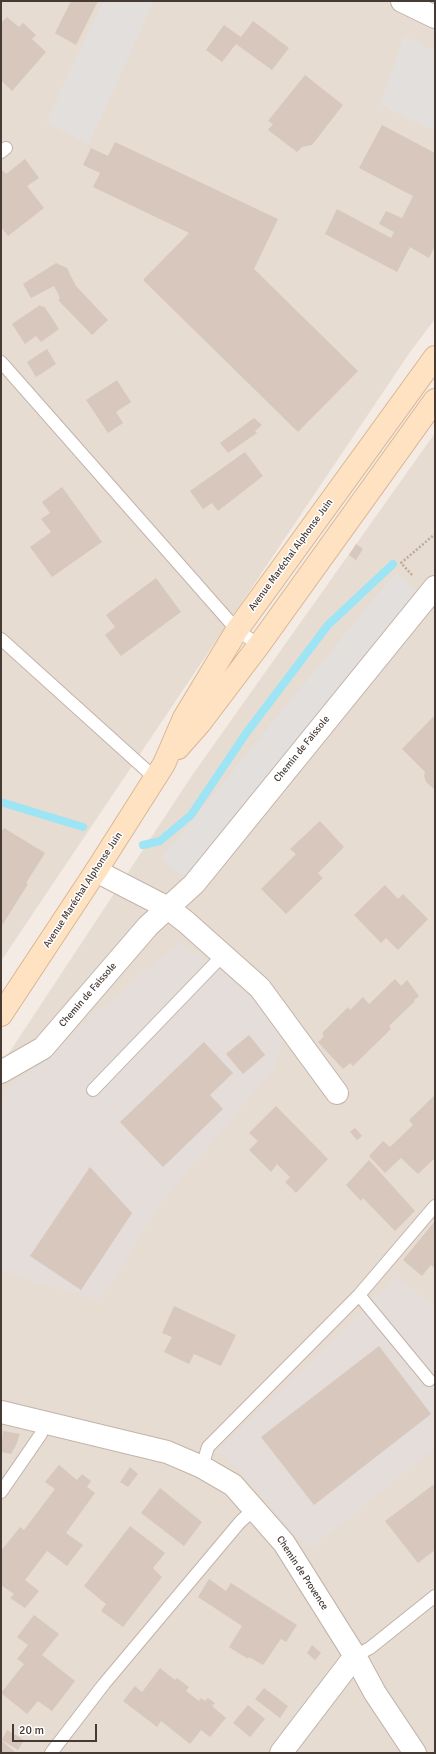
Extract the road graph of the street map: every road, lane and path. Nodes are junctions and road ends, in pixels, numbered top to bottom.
1 (402, 1) edge
2 (435, 17) edge
3 (435, 357) edge
4 (1, 362) edge
5 (435, 400) edge
6 (435, 534) edge
7 (407, 570) dead end
8 (435, 587) edge
9 (238, 630) junction
10 (1, 639) edge
11 (258, 645) junction
12 (160, 771) junction
13 (96, 870) junction
14 (168, 908) junction
15 (223, 955) junction
16 (1, 1015) edge
17 (1, 1072) edge
18 (93, 1090) dead end
19 (338, 1093) dead end
20 (435, 1206) edge
21 (359, 1295) junction
22 (429, 1380) dead end
23 (1, 1412) edge
24 (43, 1422) junction
25 (202, 1467) junction
26 (1, 1492) edge
27 (254, 1509) junction
28 (435, 1596) edge
29 (355, 1656) junction
30 (51, 1753) edge
31 (281, 1753) edge
32 (415, 1753) edge

1 - 2 street
3 - 9 main road, Avenue Maréchal Alphonse Juin
4 - 9 lane
5 - 11 main road, Avenue Maréchal Alphonse Juin
6 - 7 path
8 - 14 street, Chemin de Faissole
9 - 11 lane
9 - 12 main road, Avenue Maréchal Alphonse Juin
10 - 12 lane
11 - 12 main road, Avenue Maréchal Alphonse Juin
12 - 13 main road, Avenue Maréchal Alphonse Juin
13 - 14 street
13 - 16 main road, Avenue Maréchal Alphonse Juin
14 - 15 street
14 - 17 street, Chemin de Faissole
15 - 18 lane
15 - 19 street
20 - 21 lane
21 - 22 lane
21 - 25 lane
23 - 24 street, Chemin de Provence
24 - 25 street, Chemin de Provence
24 - 26 lane
25 - 27 street, Chemin de Provence
27 - 29 street, Chemin de Provence
27 - 30 lane
28 - 29 lane
29 - 31 street
29 - 32 street, Chemin de Provence

